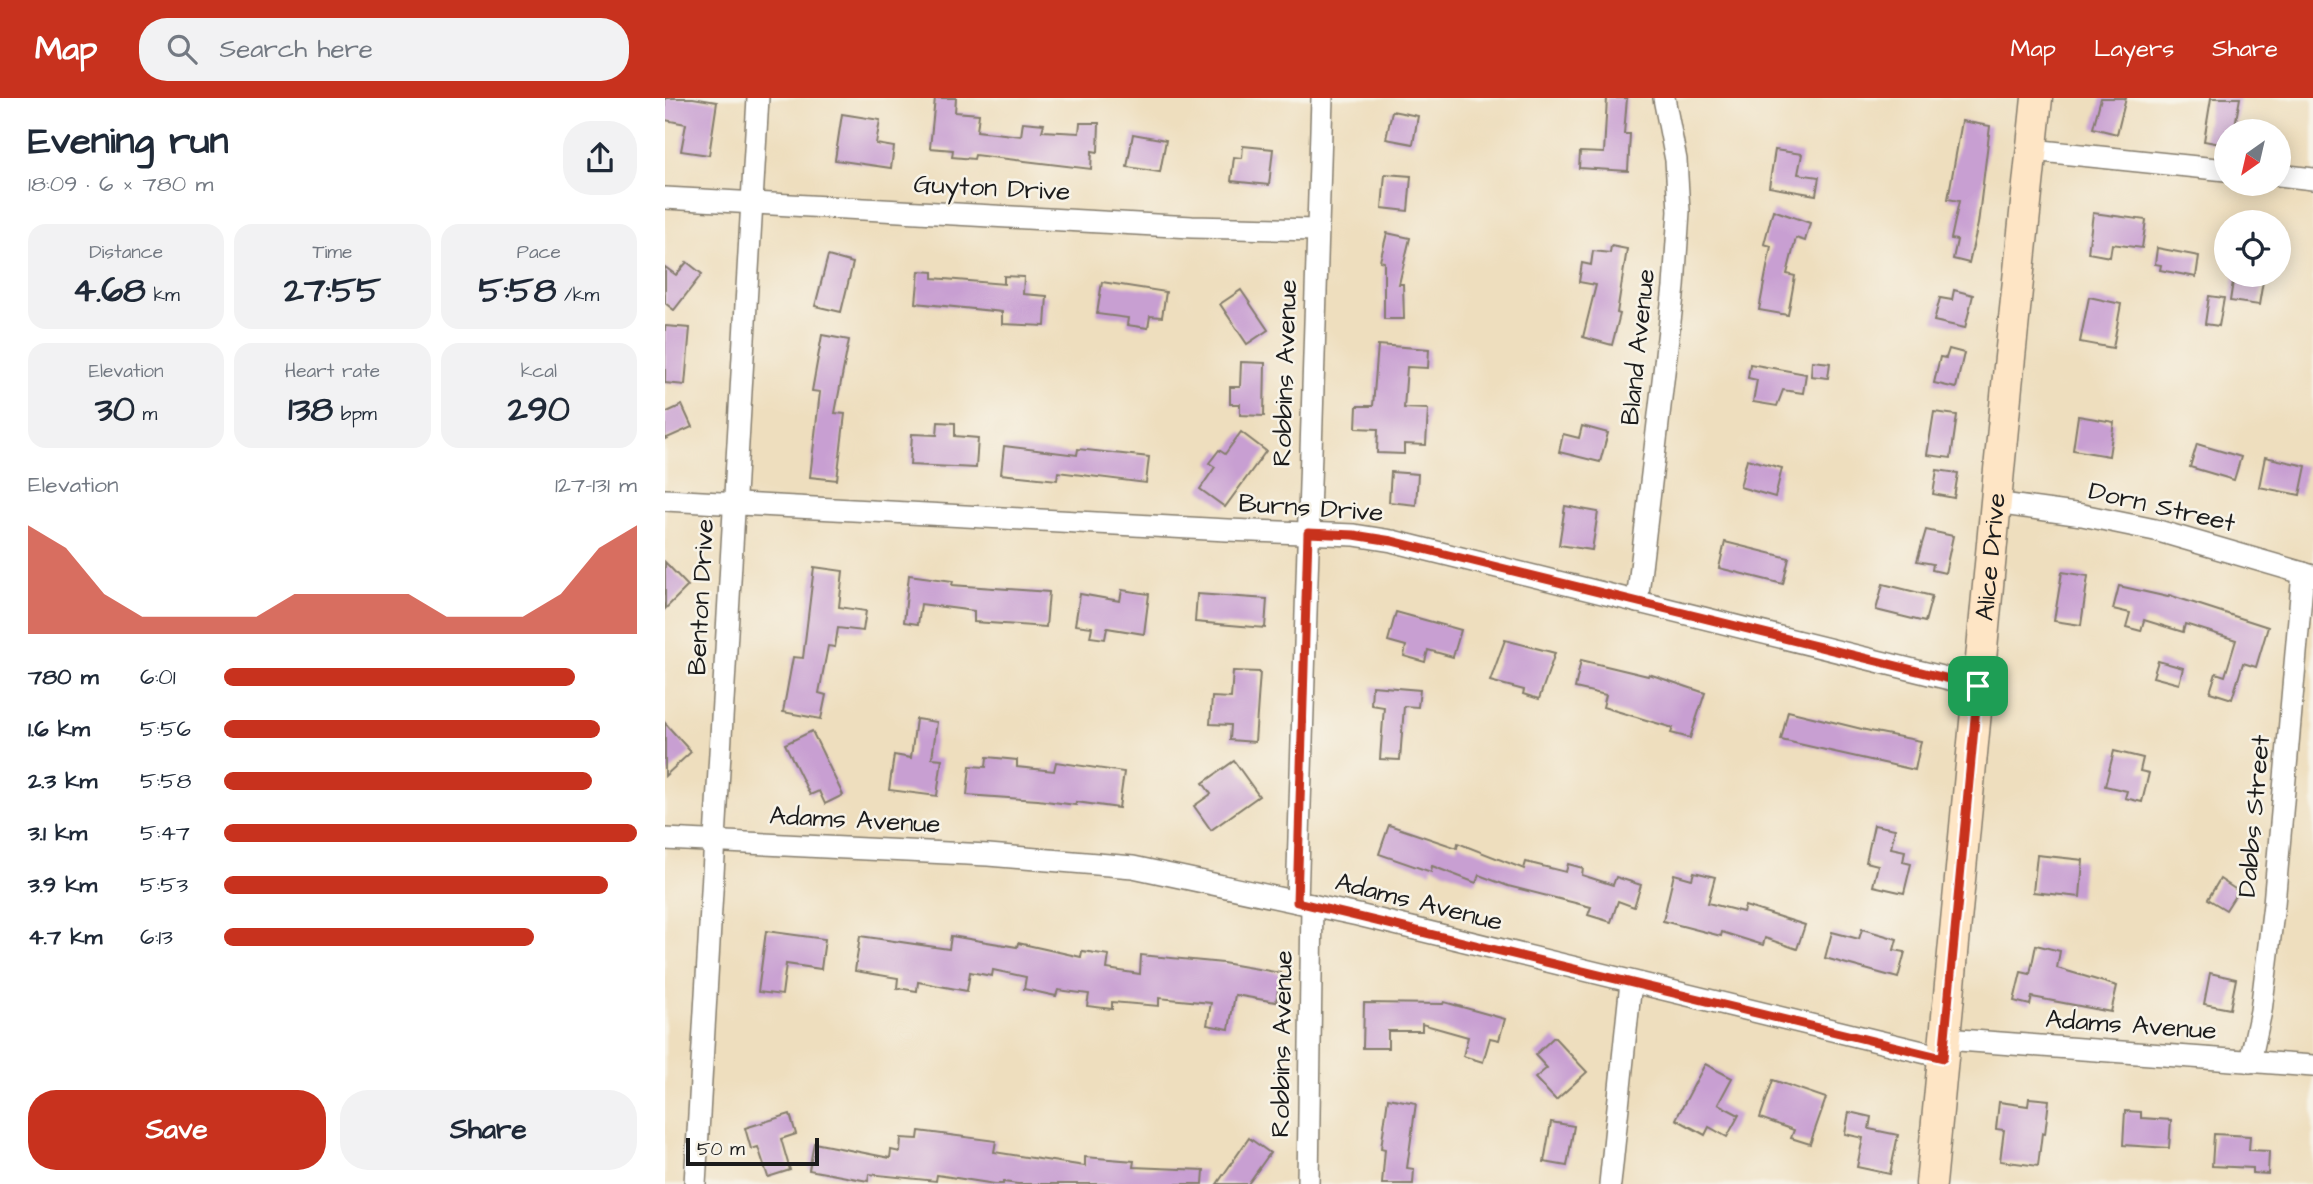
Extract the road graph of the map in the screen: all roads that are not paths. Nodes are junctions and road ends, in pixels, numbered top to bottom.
1 (758, 98) edge
2 (1322, 98) edge
3 (1664, 98) edge
4 (2037, 98) edge
5 (2032, 150) junction
6 (2214, 169) edge
7 (2291, 176) edge
8 (2313, 179) edge
9 (665, 198) edge
10 (752, 203) junction
11 (1317, 230) junction
12 (665, 500) edge
13 (1996, 503) junction
14 (735, 504) junction
15 (1308, 533) junction
16 (2308, 575) edge
17 (1637, 601) junction
18 (1978, 686) junction
19 (665, 839) edge
20 (715, 841) junction
21 (1305, 903) junction
22 (1631, 982) junction
23 (1944, 1049) junction
24 (2251, 1062) junction
25 (2313, 1066) edge
26 (695, 1184) edge
27 (1308, 1184) edge
28 (1610, 1184) edge
29 (1931, 1184) edge

1 - 10 street, Benton Drive
2 - 11 street, Robbins Avenue
3 - 17 street, Bland Avenue
4 - 5 main road, Alice Drive
5 - 6 street
5 - 13 main road, Alice Drive
7 - 8 street
9 - 10 street, Guyton Drive
10 - 11 street, Guyton Drive
10 - 14 street, Benton Drive
11 - 15 street, Robbins Avenue
12 - 14 street, Burns Drive
13 - 16 street, Dorn Street
13 - 18 main road, Alice Drive
14 - 15 street, Burns Drive
14 - 20 street, Benton Drive
15 - 17 street, Burns Drive
15 - 21 street, Robbins Avenue
16 - 24 street, Dabbs Street
17 - 18 street, Burns Drive
18 - 23 main road, Alice Drive
19 - 20 street, Adams Avenue
20 - 21 street, Adams Avenue
20 - 26 street, Benton Drive
21 - 22 street, Adams Avenue
21 - 27 street, Robbins Avenue
22 - 23 street, Adams Avenue
22 - 28 street
23 - 24 street, Adams Avenue
23 - 29 main road, Alice Drive
24 - 25 street, Adams Avenue

